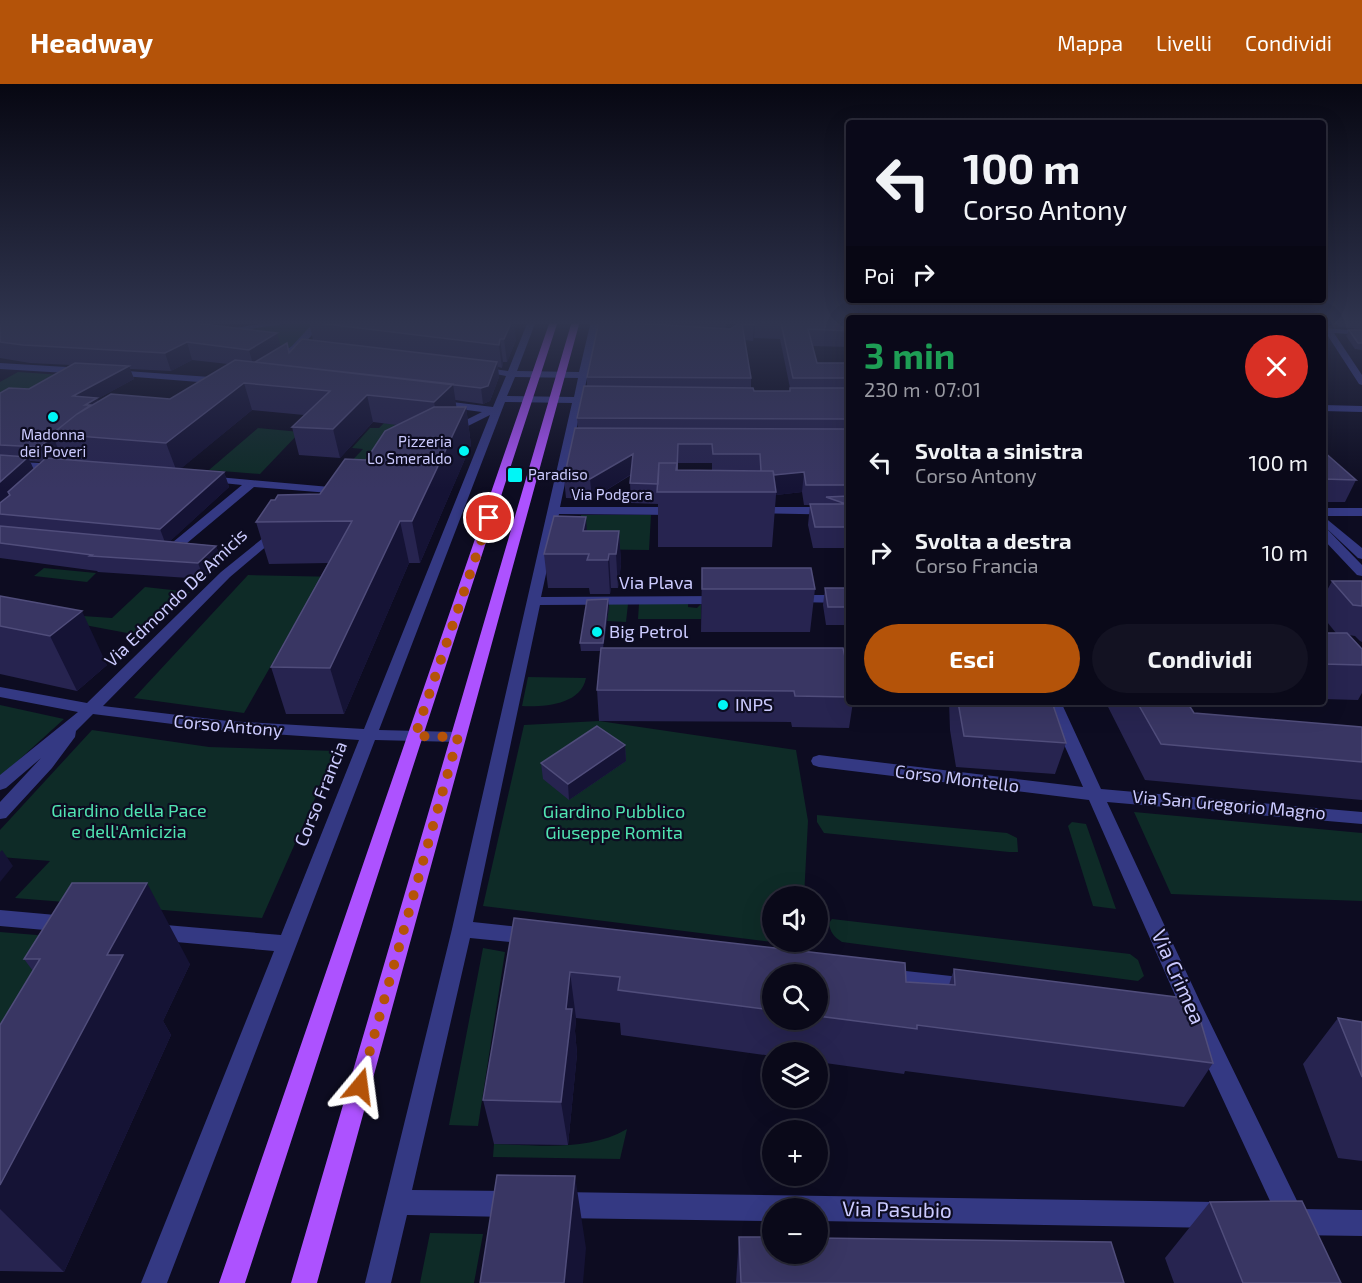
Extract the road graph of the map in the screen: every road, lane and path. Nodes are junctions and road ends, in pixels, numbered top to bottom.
1 (165, 377) edge
2 (510, 377) edge
3 (536, 377) edge
4 (561, 377) edge
5 (584, 377) edge
6 (206, 393) edge
7 (529, 400) junction
8 (554, 400) junction
9 (579, 400) junction
10 (596, 400) edge
11 (427, 402) edge
12 (500, 405) junction
13 (1326, 408) edge
14 (1362, 409) edge
15 (443, 436) edge
16 (66, 452) edge
17 (0, 464) edge
18 (49, 466) junction
19 (72, 468) edge
20 (198, 478) edge
21 (35, 480) edge
22 (253, 482) junction
23 (310, 505) edge
24 (555, 510) junction
25 (688, 511) edge
26 (746, 511) edge
27 (846, 511) edge
28 (1326, 512) edge
29 (1362, 512) edge
30 (290, 520) edge
31 (1326, 522) edge
32 (1326, 535) edge
33 (147, 549) edge
34 (1362, 555) edge
35 (1362, 572) edge
36 (846, 599) edge
37 (733, 600) edge
38 (779, 600) edge
39 (535, 602) junction
40 (0, 692) edge
41 (1054, 705) edge
42 (82, 716) junction
43 (370, 736) junction
44 (415, 736) junction
45 (458, 737) junction
46 (819, 761) dead end
47 (0, 784) edge
48 (1095, 794) junction
49 (0, 813) edge
50 (1362, 818) edge
51 (0, 918) edge
52 (82, 926) edge
53 (462, 929) junction
54 (130, 930) edge
55 (554, 939) edge
56 (288, 944) junction
57 (866, 975) edge
58 (984, 989) edge
59 (1145, 1007) edge
60 (1194, 1013) junction
61 (396, 1202) junction
62 (1294, 1222) junction
63 (1362, 1223) edge
64 (1305, 1245) edge
65 (154, 1283) edge
66 (232, 1283) edge
67 (304, 1283) edge
68 (378, 1283) edge

1 - 6 street
2 - 12 street, Corso Francia
3 - 7 main road
4 - 8 main road
5 - 9 street
7 - 8 street
7 - 12 street
7 - 44 main road
8 - 9 street
8 - 45 main road
9 - 10 street
9 - 24 street
11 - 12 street
12 - 15 street
12 - 43 street, Corso Francia
13 - 14 street
16 - 18 street
17 - 18 street
18 - 19 street
18 - 21 street
20 - 22 street
22 - 23 street
22 - 33 street
24 - 25 street, Via Podgora
24 - 39 street
26 - 27 street
28 - 29 street
30 - 42 street, Via Edmondo De Amicis
31 - 34 street
32 - 35 street
36 - 38 street
37 - 39 street, Via Plava
39 - 53 street
40 - 42 street, Corso Antony
41 - 48 street, Via Crimea
42 - 43 street, Corso Antony
42 - 47 street, Via Edmondo De Amicis
42 - 49 street, Via Edmondo De Amicis
43 - 44 street, Corso Antony
43 - 56 street, Corso Francia
44 - 45 street, Corso Antony
44 - 66 main road
45 - 67 main road
46 - 48 street, Corso Montello
48 - 50 street, Via San Gregorio Magno
48 - 60 street, Via Crimea
51 - 52 street
53 - 55 street
53 - 61 street
54 - 56 street
56 - 65 street, Corso Francia
57 - 58 street
59 - 60 street
60 - 62 street, Via Crimea
61 - 62 street, Via Pasubio
61 - 68 street
62 - 63 street, Via Pasubio
62 - 64 street, Via Crimea

